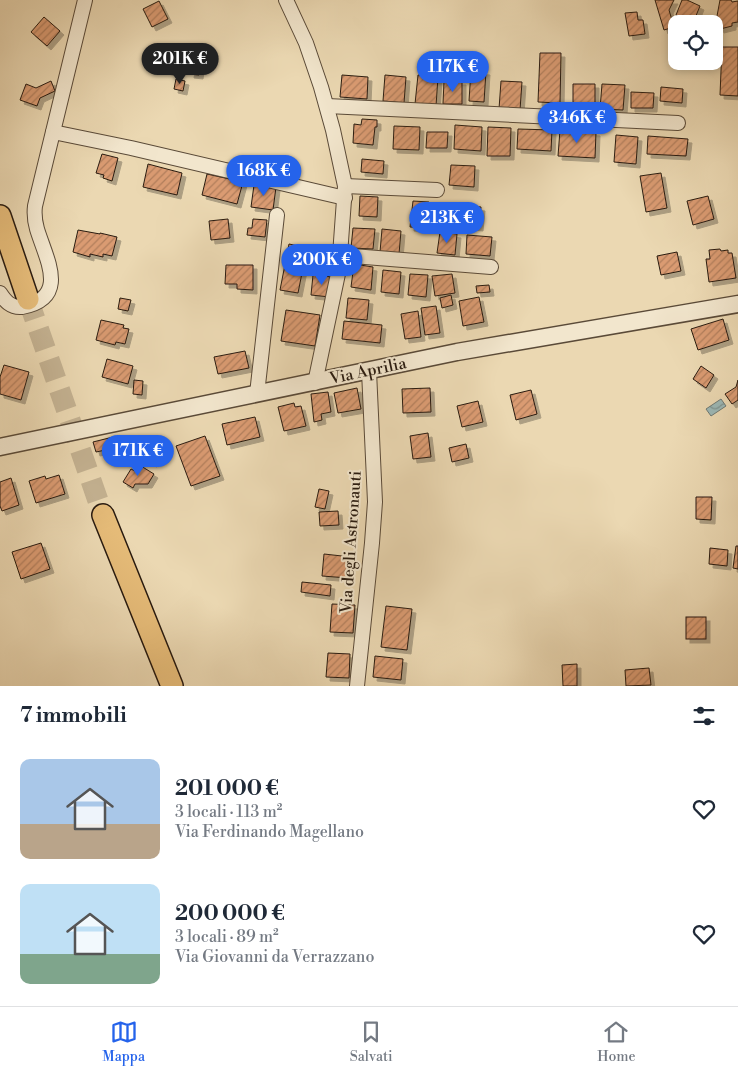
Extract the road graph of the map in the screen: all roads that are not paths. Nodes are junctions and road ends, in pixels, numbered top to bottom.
1 (85, 0) edge
2 (286, 0) edge
3 (327, 106) junction
4 (678, 123) dead end
5 (54, 132) junction
6 (437, 190) dead end
7 (345, 192) junction
8 (277, 214) dead end
9 (0, 216) edge
10 (340, 255) junction
11 (491, 267) dead end
12 (0, 293) edge
13 (28, 299) tunnel mouth
14 (738, 304) edge
15 (369, 371) junction
16 (315, 383) junction
17 (257, 394) junction
18 (0, 447) edge
19 (103, 515) tunnel mouth
20 (172, 686) edge
21 (357, 686) edge

1 - 5 street
2 - 3 street
3 - 4 street
3 - 7 street
5 - 7 street
5 - 12 street
6 - 7 street
7 - 10 street
8 - 17 street
9 - 13 main road
10 - 11 street
10 - 16 street
14 - 15 street, Via Aprilia
15 - 16 street, Via Aprilia
15 - 21 street, Via degli Astronauti
16 - 17 street, Via Aprilia
17 - 18 street, Via Aprilia
19 - 20 main road

